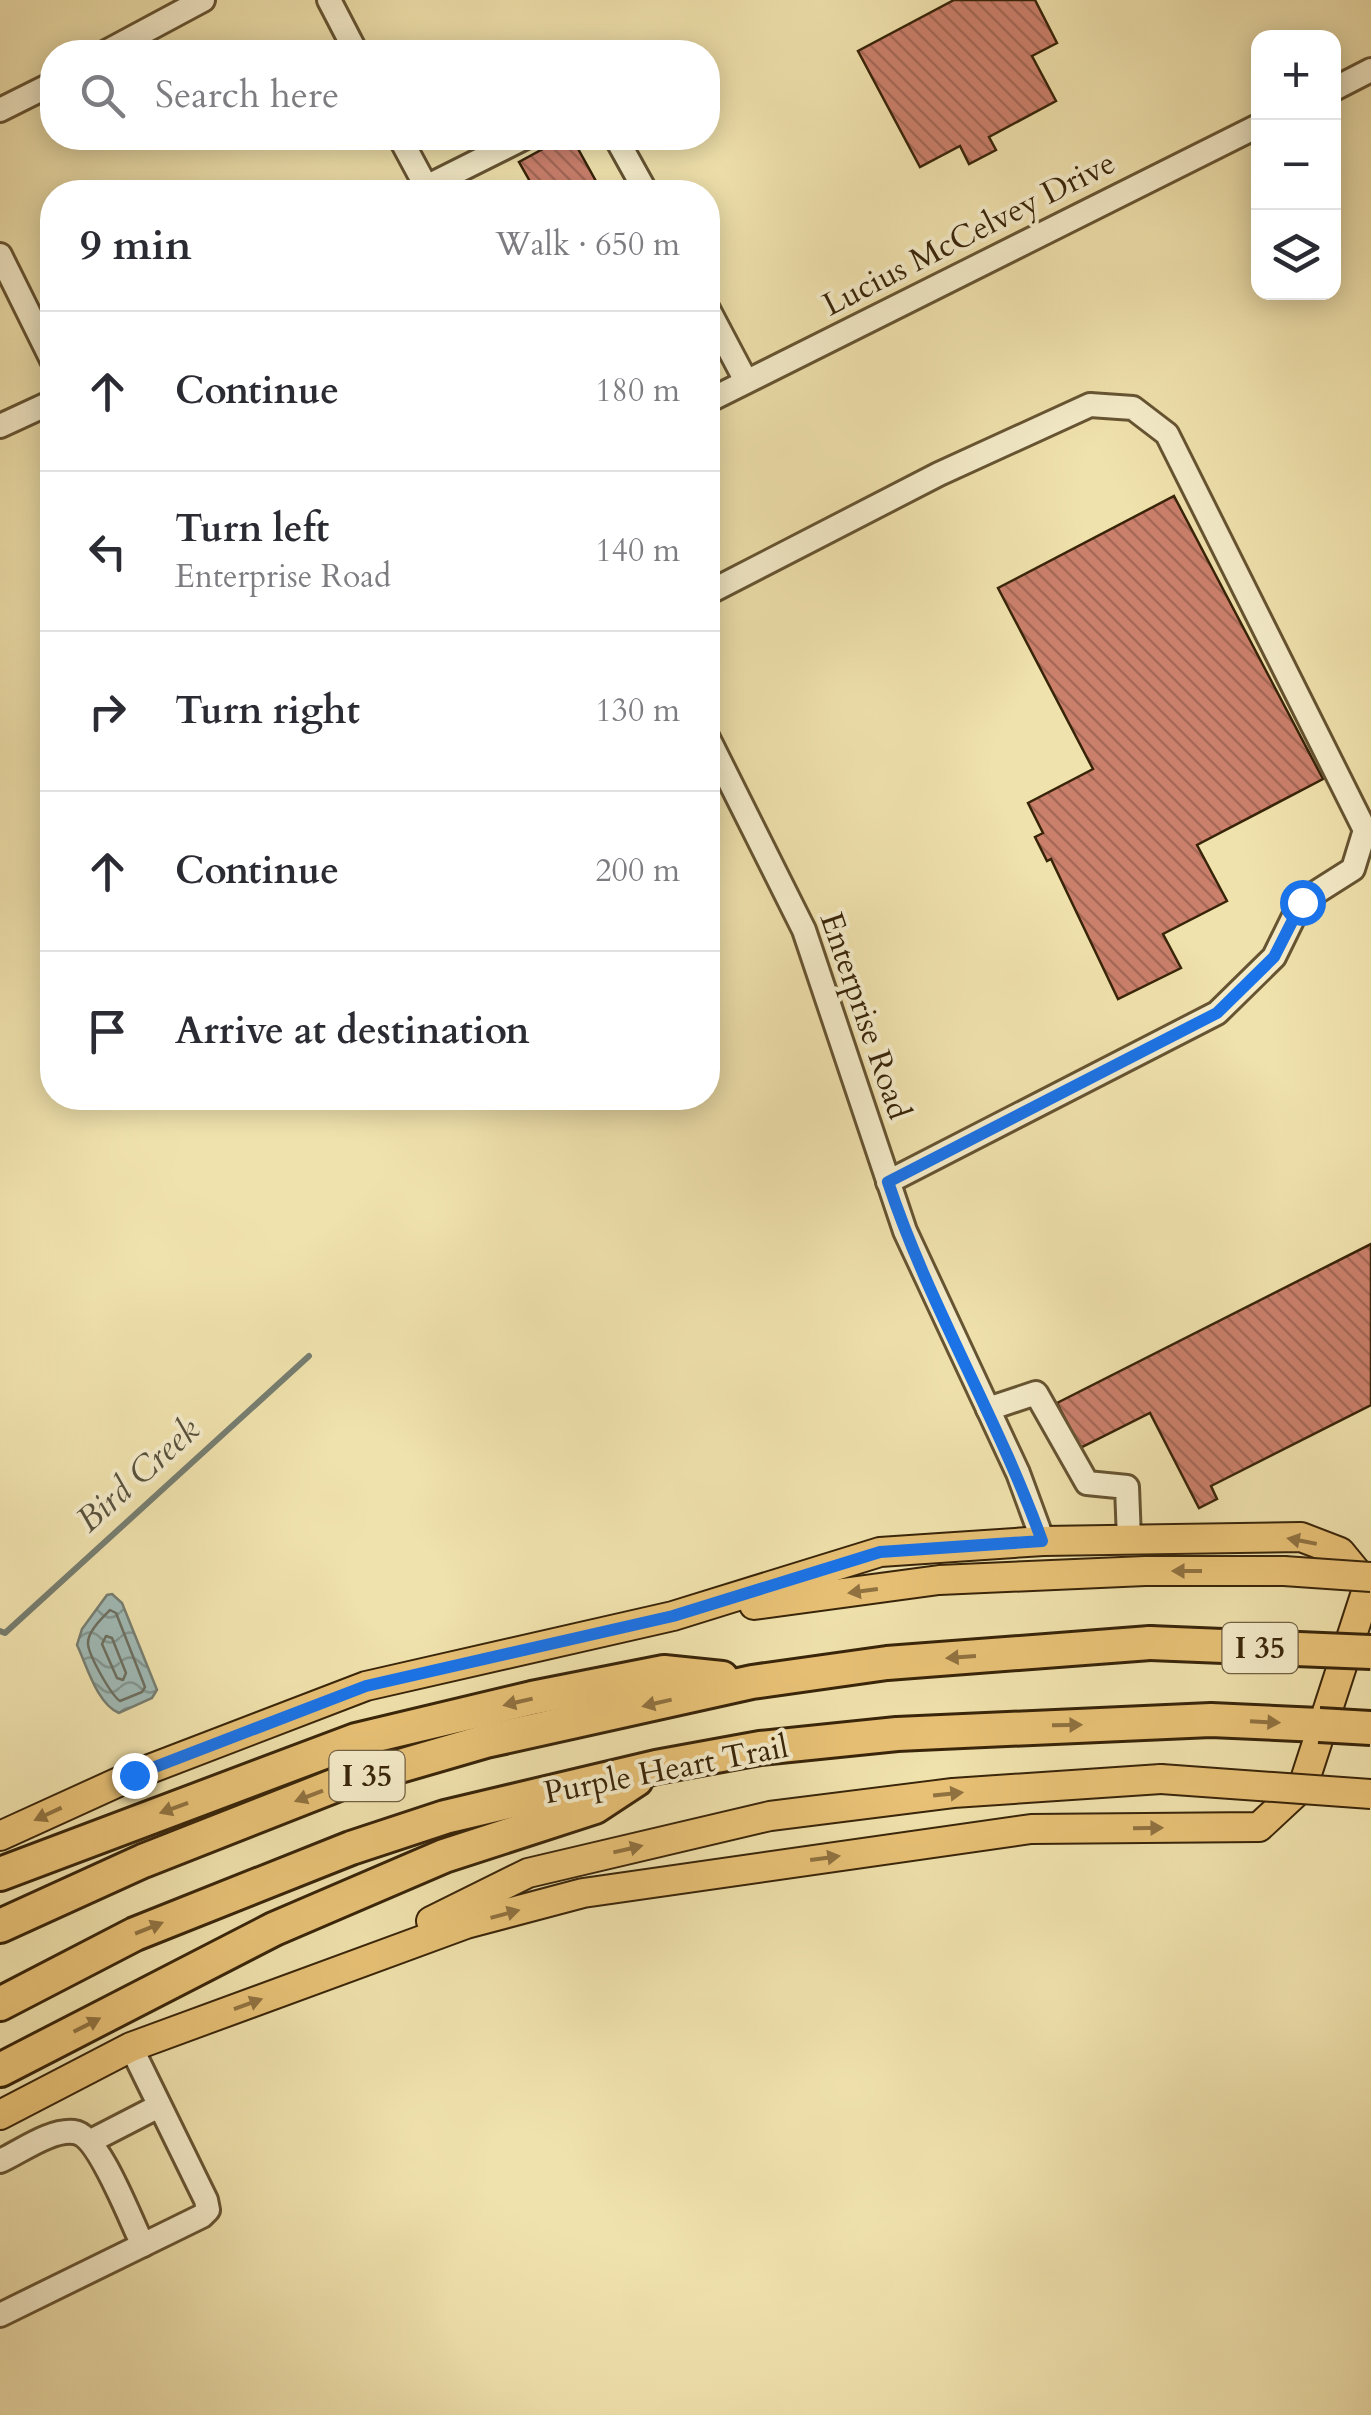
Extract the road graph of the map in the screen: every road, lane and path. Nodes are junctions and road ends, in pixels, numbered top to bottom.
1 (202, 0) edge
2 (329, 0) edge
3 (128, 40) edge
4 (350, 40) edge
5 (1371, 70) edge
6 (1341, 85) edge
7 (40, 90) edge
8 (0, 110) edge
9 (1251, 130) edge
10 (406, 150) edge
11 (502, 150) edge
12 (623, 150) edge
13 (422, 180) edge
14 (446, 180) edge
15 (639, 180) edge
16 (0, 255) edge
17 (720, 332) edge
18 (40, 336) edge
19 (746, 382) junction
20 (720, 395) edge
21 (40, 408) edge
22 (0, 426) edge
23 (720, 587) edge
24 (720, 762) edge
25 (888, 1182) junction
26 (988, 1409) junction
27 (1129, 1540) junction
28 (1042, 1541) junction
29 (1371, 1577) edge
30 (673, 1616) junction
31 (1371, 1652) edge
32 (752, 1682) junction
33 (1371, 1728) edge
34 (656, 1767) junction
35 (1371, 1794) edge
36 (0, 1836) edge
37 (0, 1874) edge
38 (0, 1926) edge
39 (314, 1980) junction
40 (0, 2004) edge
41 (130, 2047) junction
42 (0, 2070) edge
43 (159, 2106) junction
44 (0, 2116) edge
45 (92, 2140) junction
46 (0, 2162) edge
47 (142, 2245) junction
48 (0, 2315) edge

1 - 3 street
2 - 4 street
5 - 6 street
7 - 8 street
9 - 19 street, Lucius McCelvey Drive
10 - 13 street
11 - 14 street
12 - 15 street
16 - 18 street
17 - 19 street
19 - 20 street, Lucius McCelvey Drive
21 - 22 street
23 - 25 street
24 - 25 street, Enterprise Road
25 - 26 street, Enterprise Road
26 - 27 street
26 - 28 street, Enterprise Road
27 - 28 main road
39 -> 27 main road
28 - 30 main road
29 -> 30 main road, bridge
30 -> 36 main road
31 -> 32 highway, Purple Heart Trail / I 35, bridge
32 -> 37 highway
32 -> 38 highway, Purple Heart Trail / I 35
34 -> 33 highway, Purple Heart Trail / I 35, bridge
40 -> 34 highway, Purple Heart Trail / I 35
42 -> 34 highway
39 -> 35 main road, bridge
41 -> 39 main road
41 - 43 street
41 - 44 main road
43 - 45 street
43 - 47 street
45 - 46 street
45 - 47 street
47 - 48 street

